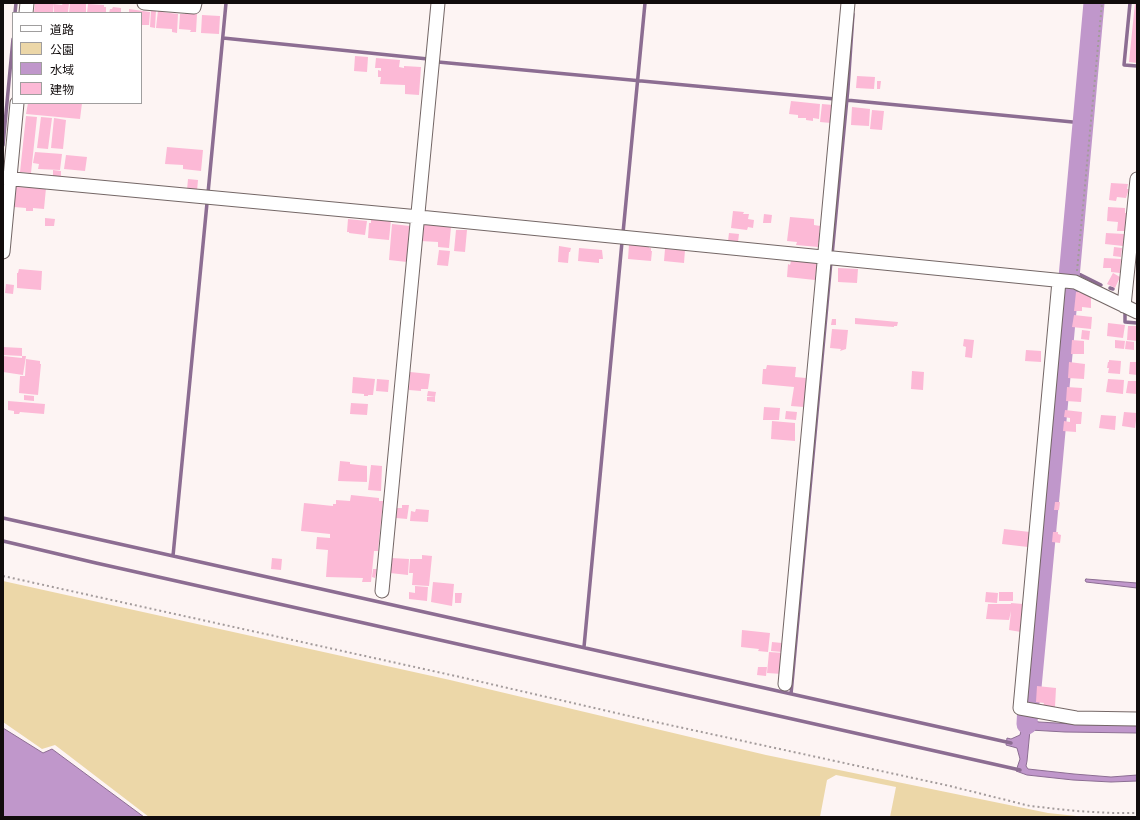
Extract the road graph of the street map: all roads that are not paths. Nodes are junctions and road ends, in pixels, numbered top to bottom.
1 (144, 3) edge
2 (194, 3) edge
3 (438, 3) edge
4 (848, 3) edge
5 (17, 104) edge
6 (7, 178) edge
7 (1137, 179) edge
8 (419, 217) junction
9 (3, 252) edge
10 (830, 258) junction
11 (1069, 278) junction
12 (1124, 306) junction
13 (1137, 312) edge
14 (382, 591) dead end
15 (785, 684) dead end
16 (1137, 718) edge

1 - 2 street
3 - 8 street
4 - 10 street
5 - 6 street
6 - 8 street
6 - 9 street
7 - 12 street
8 - 10 street
8 - 14 street
10 - 11 street
10 - 15 street
11 - 12 street
11 - 16 street
12 - 13 street

